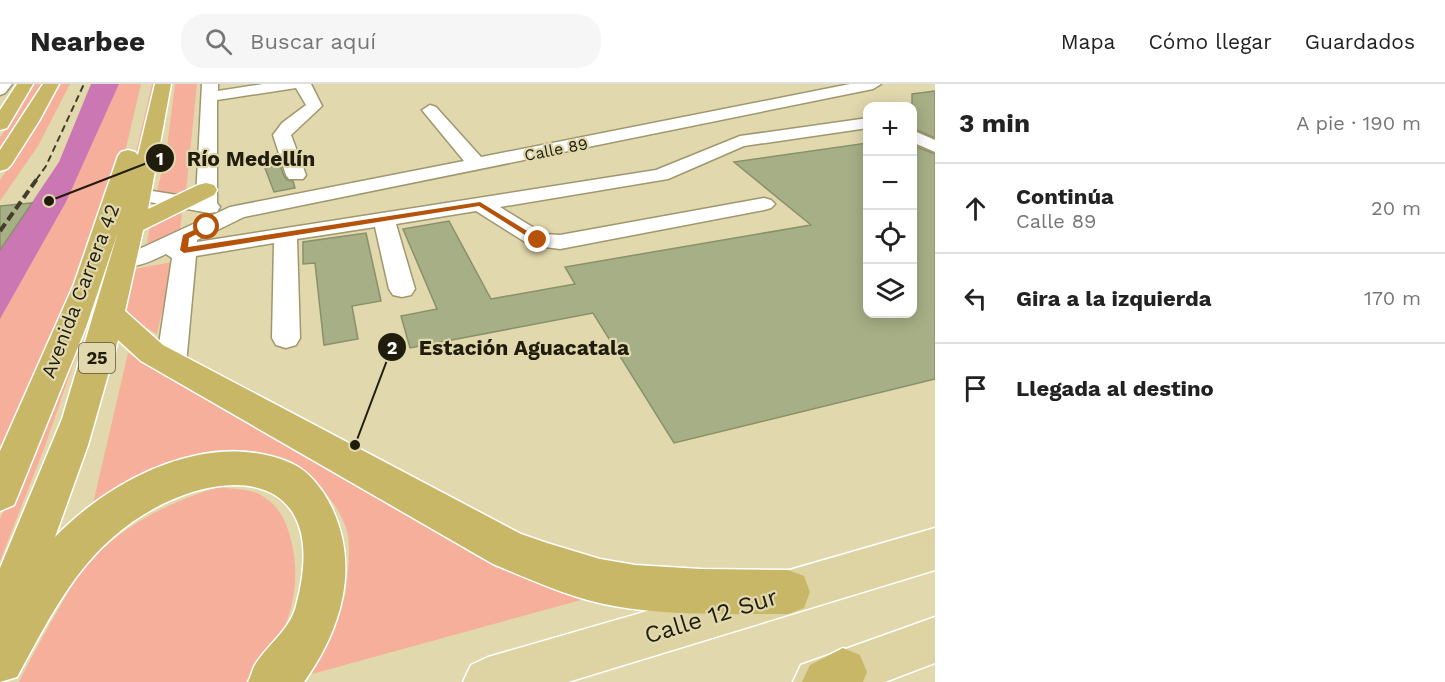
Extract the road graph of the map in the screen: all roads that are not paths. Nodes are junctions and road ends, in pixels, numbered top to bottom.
1 (3, 84) edge
2 (25, 84) edge
3 (51, 84) edge
4 (146, 84) edge
5 (163, 84) edge
6 (293, 84) edge
7 (299, 84) edge
8 (873, 84) edge
9 (788, 86) dead end
10 (0, 90) edge
11 (209, 91) edge
12 (813, 97) junction
13 (430, 110) dead end
14 (4, 117) edge
15 (863, 124) edge
16 (917, 138) edge
17 (935, 147) edge
18 (477, 164) junction
19 (0, 165) edge
20 (296, 175) dead end
21 (140, 195) junction
22 (206, 198) junction
23 (182, 202) junction
24 (480, 204) junction
25 (764, 204) dead end
26 (238, 212) junction
27 (384, 219) junction
28 (132, 226) junction
29 (286, 234) junction
30 (185, 243) junction
31 (132, 259) junction
32 (402, 289) dead end
33 (108, 312) junction
34 (286, 338) dead end
35 (171, 364) junction
36 (0, 493) edge
37 (935, 549) edge
38 (788, 592) junction
39 (0, 622) edge
40 (935, 640) edge
41 (0, 660) edge
42 (829, 679) edge
43 (273, 682) edge
44 (488, 682) edge

1 - 10 street
1 - 14 highway
2 - 14 highway
3 - 19 highway
4 - 36 highway, Avenida Carrera 42 / 25
5 - 21 highway, Avenida Carrera 42 / 25
6 - 11 street
7 - 20 street
8 - 12 street, Calle 89
9 - 12 street
11 - 22 street
12 - 18 street, Calle 89
13 - 18 street
15 - 24 street
16 - 17 street
18 - 26 street, Calle 89
21 - 23 street
21 - 28 highway, Avenida Carrera 42 / 25
22 - 23 highway
22 - 26 street, Calle 89
23 - 28 highway
24 - 25 street
24 - 27 street
26 - 30 street, Calle 89
27 - 29 street
27 - 32 street
28 - 31 highway, Avenida Carrera 42 / 25
29 - 30 street
29 - 34 street
30 - 31 street
30 - 35 street
31 - 33 highway, Avenida Carrera 42 / 25
33 - 35 highway
33 - 39 highway, Avenida Carrera 42 / 25
35 - 38 highway
37 - 38 main road, Calle 12 Sur
38 - 44 main road, Calle 12 Sur
40 - 42 main road
41 - 43 highway

